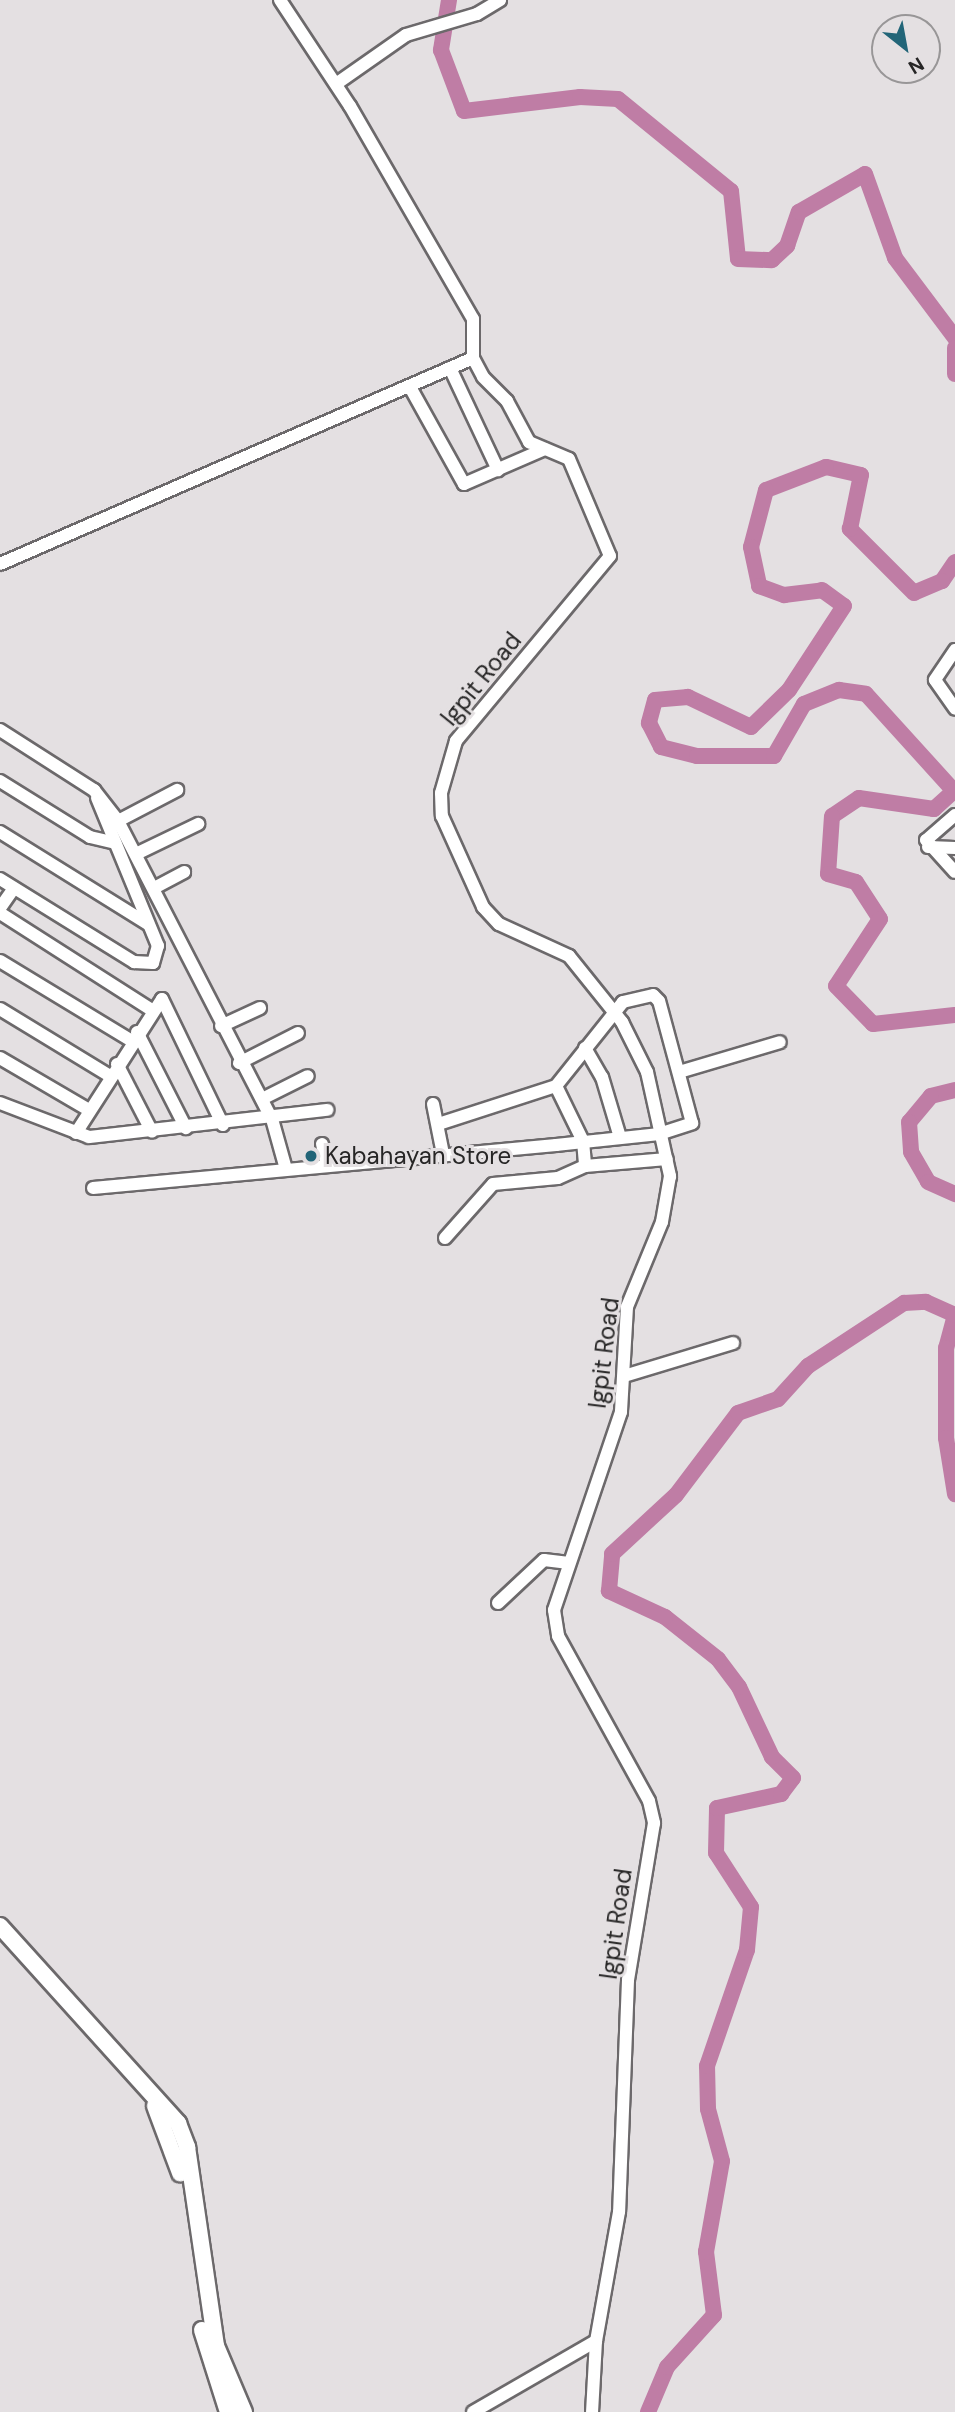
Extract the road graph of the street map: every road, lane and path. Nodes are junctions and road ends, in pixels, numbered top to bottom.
1 (280, 0) edge
2 (500, 0) edge
3 (336, 84) junction
4 (473, 358) junction
5 (450, 368) junction
6 (410, 387) junction
7 (545, 449) junction
8 (498, 470) junction
9 (0, 564) edge
10 (953, 656) edge
11 (950, 698) edge
12 (955, 709) edge
13 (0, 730) edge
14 (0, 781) edge
15 (94, 790) junction
16 (177, 790) dead end
17 (955, 815) edge
18 (118, 821) junction
19 (198, 824) dead end
20 (0, 832) edge
21 (115, 843) junction
22 (928, 847) junction
23 (955, 848) edge
24 (138, 853) junction
25 (184, 872) dead end
26 (955, 872) edge
27 (0, 878) edge
28 (156, 887) junction
29 (15, 888) junction
30 (0, 910) edge
31 (149, 924) junction
32 (0, 961) edge
33 (260, 1008) dead end
34 (0, 1009) edge
35 (150, 1009) junction
36 (615, 1011) junction
37 (221, 1026) junction
38 (298, 1033) dead end
39 (134, 1037) junction
40 (780, 1042) dead end
41 (585, 1048) junction
42 (0, 1058) edge
43 (239, 1063) junction
44 (117, 1064) junction
45 (679, 1072) junction
46 (110, 1076) junction
47 (309, 1076) dead end
48 (556, 1086) junction
49 (262, 1099) junction
50 (0, 1103) edge
51 (433, 1104) dead end
52 (89, 1110) junction
53 (327, 1110) dead end
54 (272, 1119) junction
55 (439, 1124) junction
56 (223, 1125) junction
57 (186, 1128) junction
58 (152, 1132) junction
59 (76, 1133) junction
60 (619, 1134) junction
61 (659, 1134) junction
62 (583, 1141) junction
63 (322, 1144) dead end
64 (443, 1154) junction
65 (667, 1159) junction
66 (327, 1165) junction
67 (585, 1166) junction
68 (286, 1169) junction
69 (93, 1188) dead end
70 (445, 1238) dead end
71 (733, 1343) dead end
72 (624, 1376) junction
73 (567, 1563) junction
74 (498, 1603) dead end
75 (0, 1926) edge
76 (0, 1941) edge
77 (596, 2341) junction
78 (228, 2412) edge
79 (244, 2412) edge
80 (473, 2412) edge
81 (592, 2412) edge

1 - 3 street
2 - 3 street
3 - 4 street
4 - 5 street
4 - 7 street
5 - 6 street
5 - 8 street
6 - 8 street
6 - 9 street
7 - 8 street
7 - 36 street, Igpit Road
10 - 11 street
11 - 12 street
13 - 15 street
14 - 21 street
15 - 18 street
15 - 21 street
16 - 18 street
17 - 22 street
18 - 24 street
19 - 24 street
20 - 31 street
21 - 31 street
22 - 23 street
22 - 26 street
24 - 28 street
25 - 28 street
27 - 29 street
28 - 37 street
29 - 30 street
29 - 31 street
30 - 35 street
32 - 39 street
33 - 37 street
34 - 46 street
35 - 39 street
35 - 56 street
36 - 41 street
36 - 45 street
36 - 61 street, Igpit Road
37 - 43 street
38 - 43 street
39 - 44 street
39 - 57 street
40 - 45 street
41 - 48 street
41 - 60 street
42 - 52 street
43 - 49 street
44 - 46 street
44 - 58 street
45 - 61 street
46 - 52 street
47 - 49 street
48 - 55 street
48 - 62 street
49 - 54 street
50 - 59 street
51 - 55 street
52 - 59 street
53 - 54 street
54 - 56 street
54 - 68 street
55 - 64 street
56 - 57 street
57 - 58 street
58 - 59 street
60 - 61 street
60 - 62 street
61 - 65 street, Igpit Road
62 - 64 street
62 - 67 street
63 - 66 street
64 - 66 street
65 - 67 street
65 - 72 street, Igpit Road
66 - 68 street
67 - 70 street
68 - 69 street
71 - 72 street
72 - 73 street, Igpit Road
73 - 74 street
73 - 77 street, Igpit Road
75 - 79 main road
76 - 78 main road
77 - 80 street
77 - 81 street, Igpit Road

